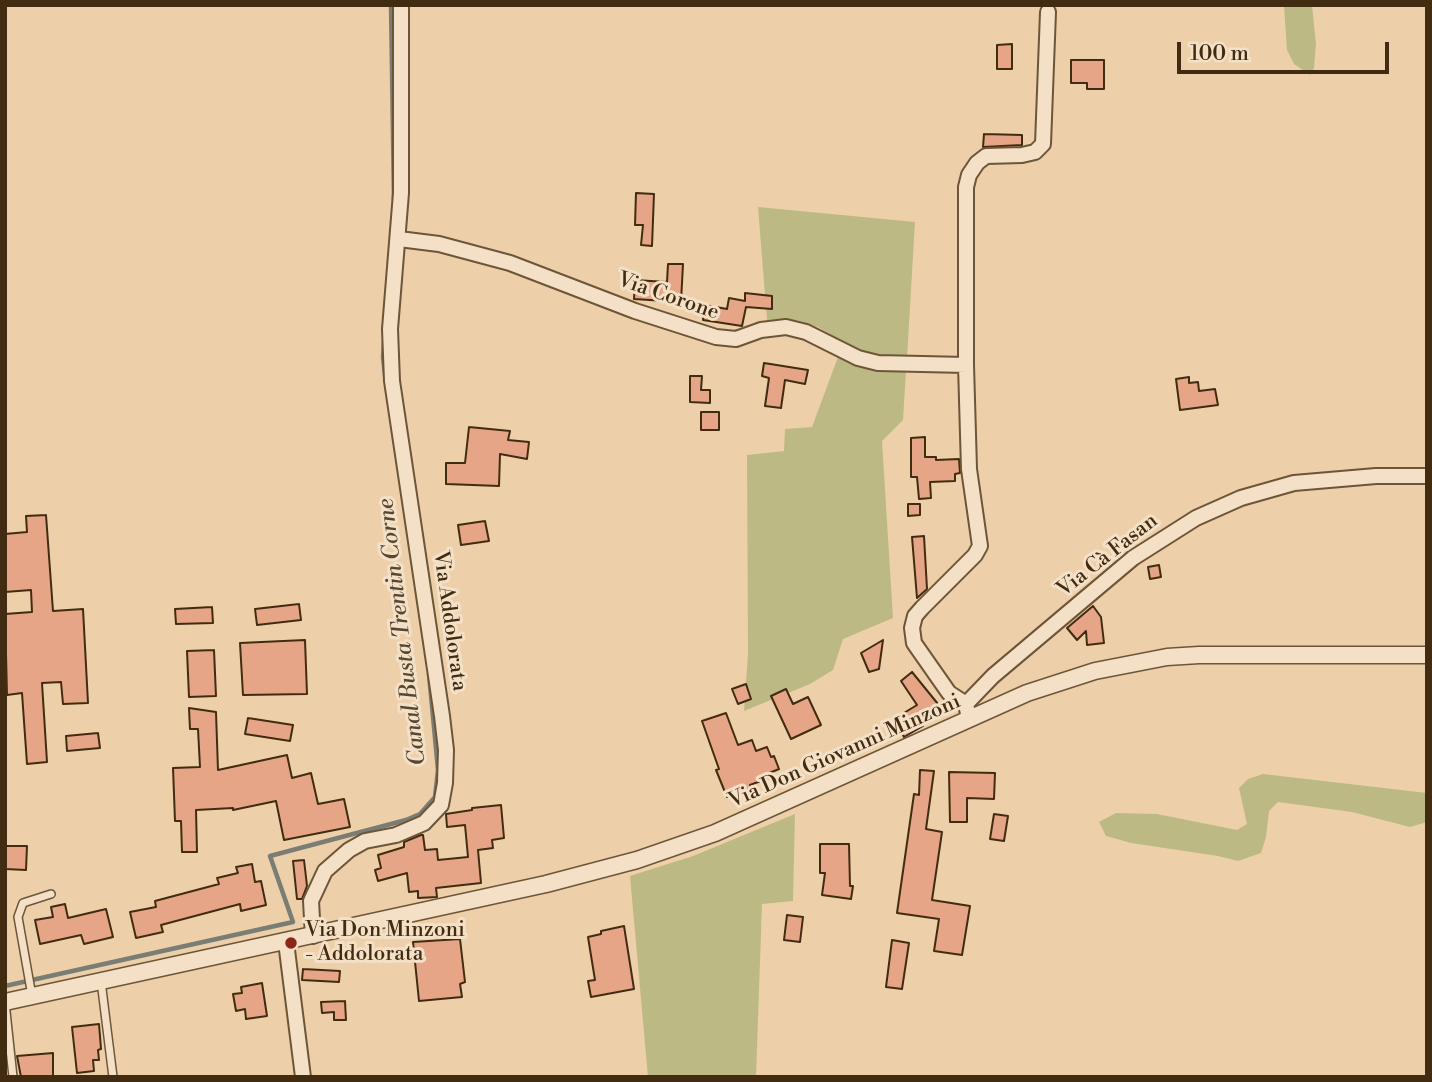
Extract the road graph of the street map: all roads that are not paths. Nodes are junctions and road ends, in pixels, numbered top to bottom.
1 (401, 5) edge
2 (1048, 12) dead end
3 (399, 239) junction
4 (966, 365) junction
5 (1427, 476) edge
6 (1427, 655) edge
7 (967, 711) junction
8 (51, 894) dead end
9 (313, 936) junction
10 (286, 942) junction
11 (101, 981) junction
12 (32, 997) junction
13 (5, 1002) edge
14 (13, 1077) edge
15 (113, 1077) edge
16 (303, 1077) edge

1 - 3 street, Via Addolorata
2 - 4 street
3 - 4 street, Via Corone
3 - 9 street, Via Addolorata
4 - 7 street
5 - 7 street, Via Cà Fasan
6 - 7 street, Via Don Giovanni Minzoni
7 - 9 street, Via Don Giovanni Minzoni
8 - 12 lane
9 - 10 street, Via Don Giovanni Minzoni
10 - 11 street, Via Don Giovanni Minzoni
10 - 16 street
11 - 12 street, Via Don Giovanni Minzoni
11 - 15 lane
12 - 13 street, Via Don Giovanni Minzoni
13 - 14 lane, Via Don Giovanni Minzoni

